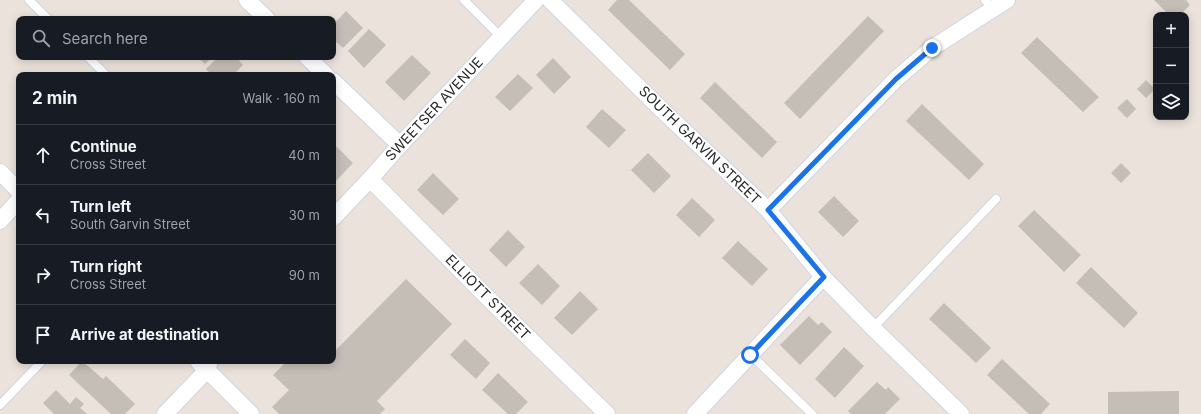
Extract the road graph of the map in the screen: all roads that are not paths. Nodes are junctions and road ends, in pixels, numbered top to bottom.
1 (29, 0) edge
2 (248, 0) edge
3 (464, 0) edge
4 (536, 0) edge
5 (550, 0) edge
6 (1007, 0) edge
7 (989, 5) edge
8 (45, 16) edge
9 (264, 16) edge
10 (501, 37) junction
11 (91, 60) edge
12 (310, 60) edge
13 (103, 72) edge
14 (323, 72) edge
15 (336, 84) edge
16 (400, 145) junction
17 (0, 172) edge
18 (370, 180) junction
19 (16, 187) edge
20 (996, 199) dead end
21 (16, 203) edge
22 (768, 210) junction
23 (336, 215) edge
24 (0, 221) edge
25 (824, 277) junction
26 (872, 328) junction
27 (750, 355) junction
28 (39, 364) edge
29 (205, 364) edge
30 (0, 405) edge
31 (165, 414) edge
32 (251, 414) edge
33 (607, 414) edge
34 (695, 414) edge
35 (812, 414) edge
36 (961, 414) edge

1 - 8 lane
2 - 9 street
3 - 10 lane
4 - 10 street, SWEETSER AVENUE
5 - 22 street, SOUTH GARVIN STREET
6 - 7 street
7 - 22 street
10 - 16 street, SWEETSER AVENUE
11 - 13 lane
12 - 14 street
15 - 16 street
16 - 18 street, SWEETSER AVENUE
17 - 19 street
18 - 23 street, SWEETSER AVENUE
18 - 33 street, ELLIOTT STREET
20 - 26 lane
21 - 24 street
22 - 25 street, SOUTH GARVIN STREET
25 - 26 street, SOUTH GARVIN STREET
25 - 27 street
26 - 36 street, SOUTH GARVIN STREET
27 - 34 street
27 - 35 lane
28 - 30 lane
29 - 31 street
29 - 32 street

